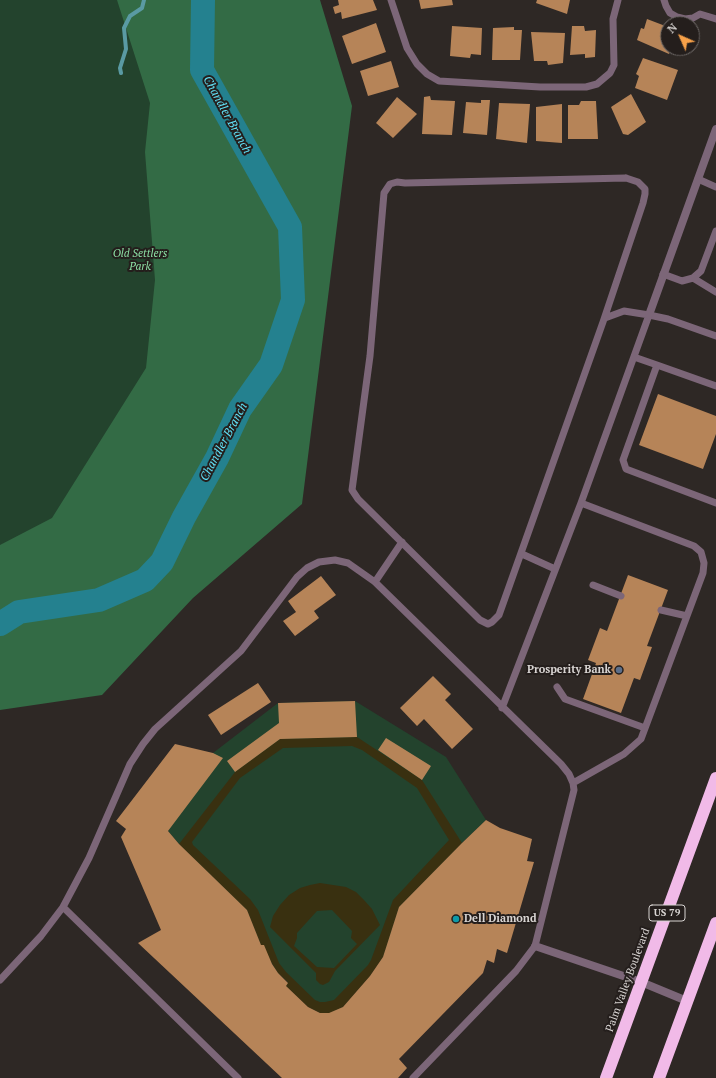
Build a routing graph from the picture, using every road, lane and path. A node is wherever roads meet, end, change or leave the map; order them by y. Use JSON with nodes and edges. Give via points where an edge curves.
{"nodes":[{"id":1,"x":391,"y":0,"type":"edge"},
{"id":2,"x":618,"y":0,"type":"edge"},
{"id":3,"x":664,"y":0,"type":"edge"},
{"id":4,"x":716,"y":19,"type":"edge"},
{"id":5,"x":716,"y":129,"type":"edge"},
{"id":6,"x":698,"y":179,"type":"junction"},
{"id":7,"x":716,"y":187,"type":"edge"},
{"id":8,"x":716,"y":231,"type":"edge"},
{"id":9,"x":664,"y":274,"type":"junction"},
{"id":10,"x":693,"y":278,"type":"junction"},
{"id":11,"x":715,"y":292,"type":"edge"},
{"id":12,"x":649,"y":315,"type":"junction"},
{"id":13,"x":605,"y":318,"type":"junction"},
{"id":14,"x":716,"y":336,"type":"edge"},
{"id":15,"x":634,"y":357,"type":"junction"},
{"id":16,"x":657,"y":365,"type":"junction"},
{"id":17,"x":716,"y":386,"type":"edge"},
{"id":18,"x":581,"y":503,"type":"junction"},
{"id":19,"x":716,"y":503,"type":"edge"},
{"id":20,"x":402,"y":542,"type":"junction"},
{"id":21,"x":522,"y":554,"type":"junction"},
{"id":22,"x":556,"y":569,"type":"junction"},
{"id":23,"x":376,"y":582,"type":"junction"},
{"id":24,"x":593,"y":585,"type":"dead end"},
{"id":25,"x":621,"y":596,"type":"dead end"},
{"id":26,"x":661,"y":610,"type":"dead end"},
{"id":27,"x":687,"y":616,"type":"junction"},
{"id":28,"x":557,"y":687,"type":"dead end"},
{"id":29,"x":502,"y":708,"type":"junction"},
{"id":30,"x":645,"y":728,"type":"junction"},
{"id":31,"x":716,"y":778,"type":"edge"},
{"id":32,"x":573,"y":783,"type":"junction"},
{"id":33,"x":62,"y":906,"type":"junction"},
{"id":34,"x":716,"y":923,"type":"edge"},
{"id":35,"x":535,"y":946,"type":"junction"},
{"id":36,"x":0,"y":980,"type":"edge"},
{"id":37,"x":641,"y":982,"type":"junction"},
{"id":38,"x":687,"y":1001,"type":"junction"},
{"id":39,"x":238,"y":1078,"type":"edge"},
{"id":40,"x":414,"y":1078,"type":"edge"},
{"id":41,"x":606,"y":1078,"type":"edge"},
{"id":42,"x":659,"y":1078,"type":"edge"}],
"edges":[{"from":1,"to":2,"type":"lane","via":[[406,48],[427,74],[439,81],[540,87],[586,87],[597,84],[610,73],[614,65],[613,19]]},
{"from":3,"to":4,"type":"lane","via":[[670,13],[677,17],[693,18],[700,14]]},
{"from":5,"to":6,"type":"street"},
{"from":6,"to":7,"type":"lane"},
{"from":6,"to":9,"type":"street"},
{"from":8,"to":10,"type":"lane","via":[[701,271]]},
{"from":9,"to":10,"type":"lane","via":[[682,281]]},
{"from":9,"to":12,"type":"street"},
{"from":10,"to":11,"type":"lane"},
{"from":12,"to":13,"type":"lane","via":[[624,311]]},
{"from":12,"to":14,"type":"lane"},
{"from":12,"to":15,"type":"lane"},
{"from":13,"to":20,"type":"lane","via":[[643,204],[645,189],[638,182],[626,178],[390,184],[384,193],[370,356],[352,490]]},
{"from":13,"to":21,"type":"lane"},
{"from":15,"to":16,"type":"lane"},
{"from":15,"to":18,"type":"lane"},
{"from":16,"to":17,"type":"lane"},
{"from":16,"to":19,"type":"lane","via":[[623,460],[624,465],[626,469]]},
{"from":18,"to":22,"type":"lane"},
{"from":18,"to":27,"type":"lane","via":[[694,546],[701,552],[703,573]]},
{"from":20,"to":21,"type":"lane","via":[[480,620],[488,624],[499,615]]},
{"from":20,"to":23,"type":"lane"},
{"from":21,"to":22,"type":"lane"},
{"from":22,"to":29,"type":"lane"},
{"from":23,"to":29,"type":"lane"},
{"from":23,"to":33,"type":"lane","via":[[348,563],[335,560],[319,562],[307,568],[297,578],[241,650],[170,714],[143,744],[130,764],[89,858]]},
{"from":24,"to":25,"type":"lane"},
{"from":26,"to":27,"type":"lane"},
{"from":27,"to":30,"type":"lane"},
{"from":28,"to":30,"type":"lane","via":[[566,699]]},
{"from":29,"to":32,"type":"lane","via":[[561,764]]},
{"from":30,"to":32,"type":"lane","via":[[641,739],[624,754]]},
{"from":31,"to":37,"type":"highway","name":"Palm Valley Boulevard","number":"US 79"},
{"from":32,"to":35,"type":"lane","via":[[574,790]]},
{"from":33,"to":36,"type":"lane","via":[[41,936]]},
{"from":33,"to":39,"type":"lane"},
{"from":34,"to":38,"type":"highway"},
{"from":35,"to":37,"type":"street"},
{"from":35,"to":40,"type":"lane","via":[[516,971]]},
{"from":37,"to":38,"type":"street"},
{"from":37,"to":41,"type":"highway","name":"Palm Valley Boulevard","number":"US 79"},
{"from":38,"to":42,"type":"highway"}]}
